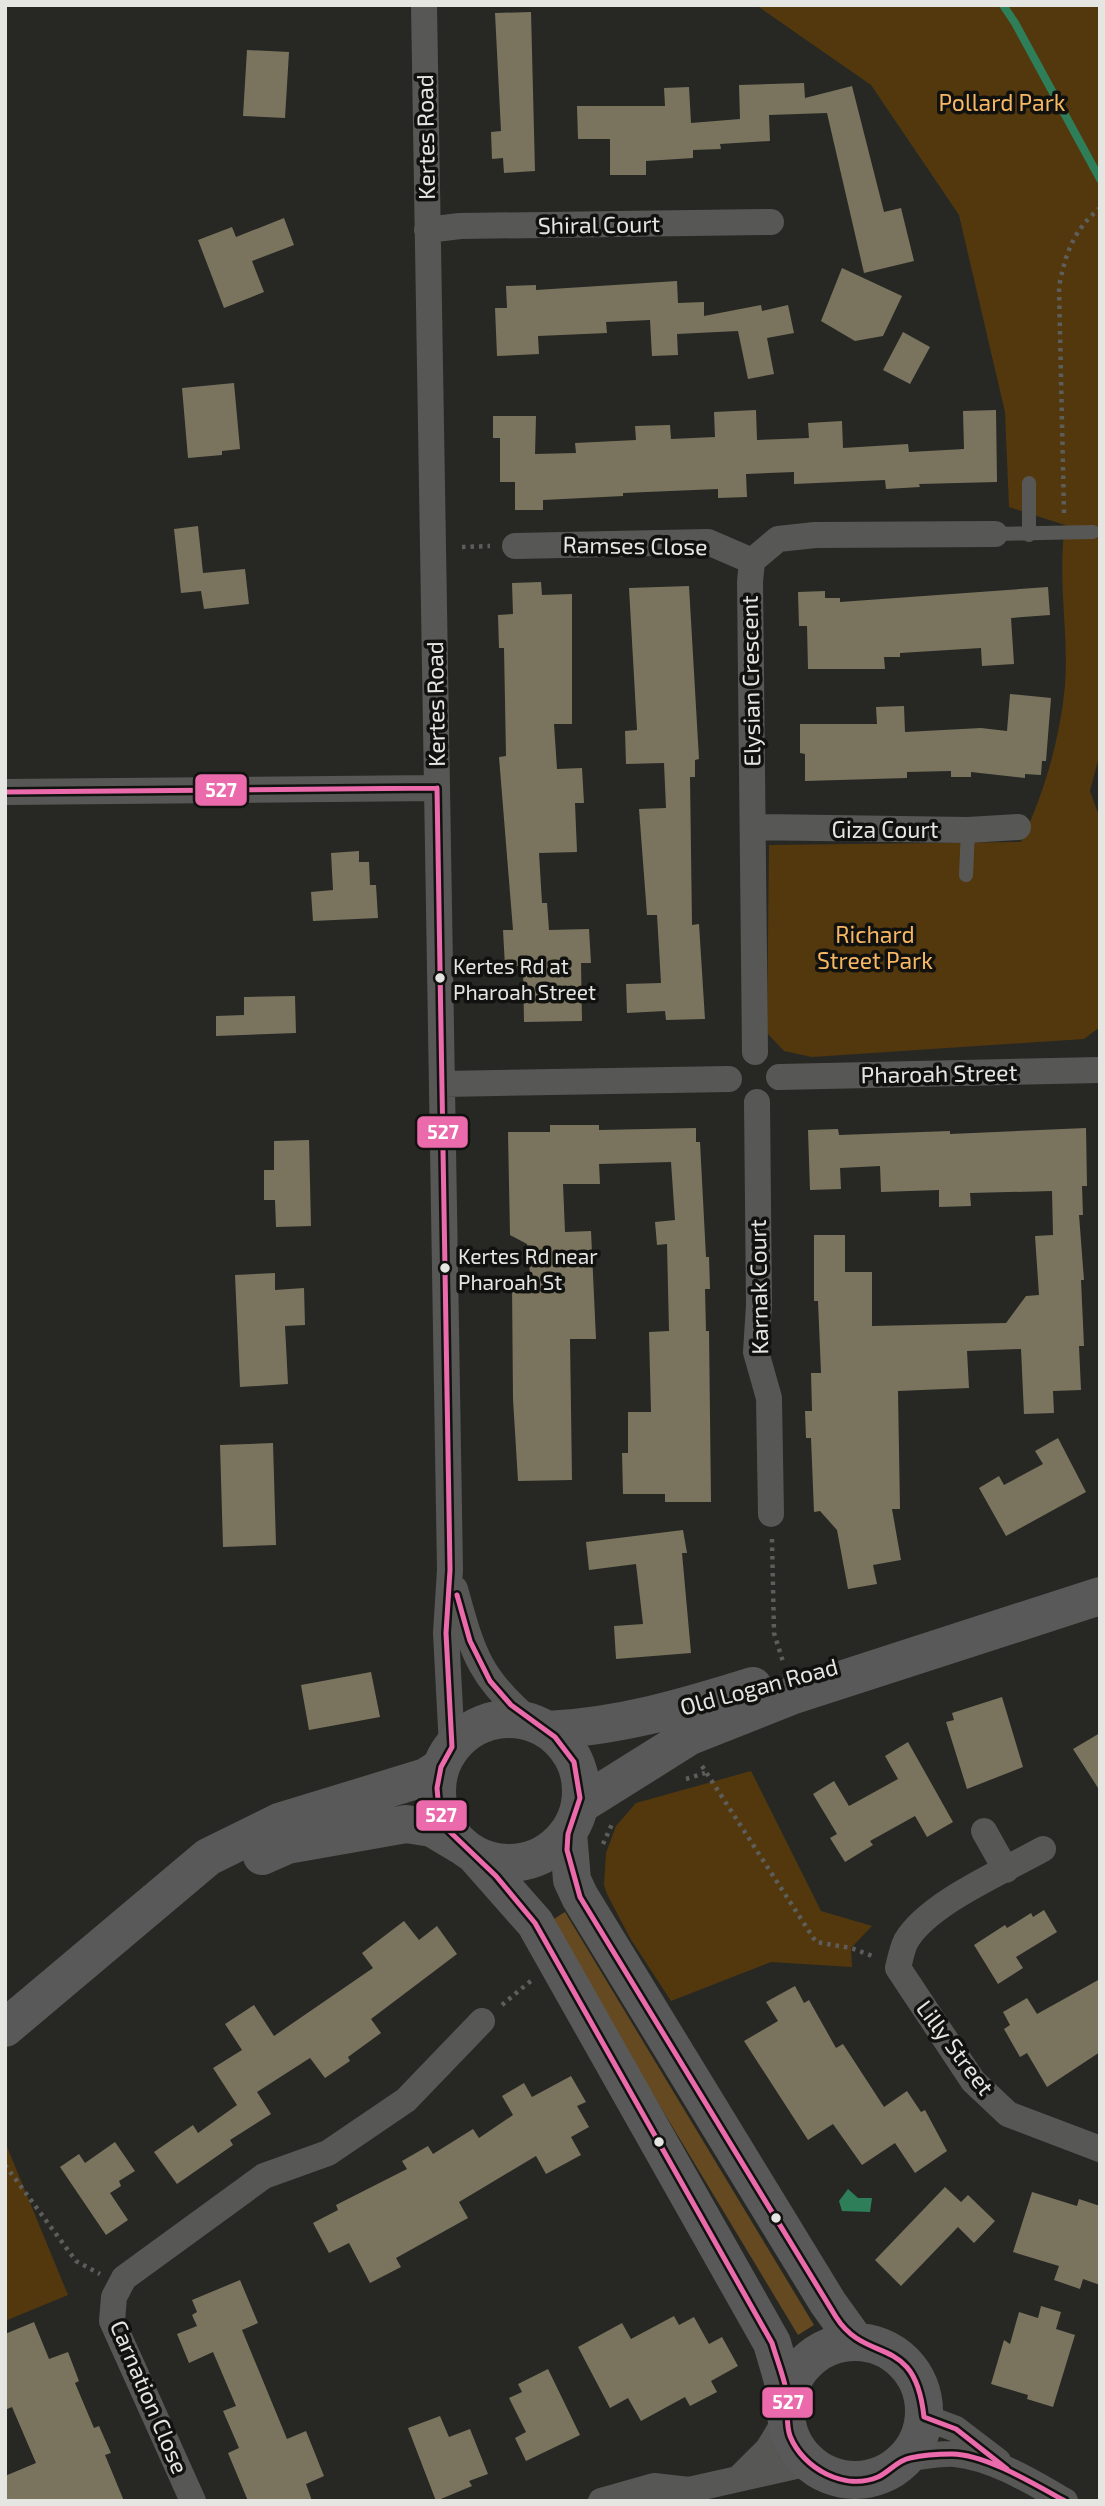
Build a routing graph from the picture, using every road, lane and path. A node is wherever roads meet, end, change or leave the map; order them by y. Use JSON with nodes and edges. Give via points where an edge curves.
{"nodes":[{"id":1,"x":424,"y":5,"type":"edge"},
{"id":2,"x":1098,"y":210,"type":"edge"},
{"id":3,"x":771,"y":222,"type":"dead end"},
{"id":4,"x":427,"y":230,"type":"junction"},
{"id":5,"x":1029,"y":483,"type":"dead end"},
{"id":6,"x":1093,"y":532,"type":"dead end"},
{"id":7,"x":1063,"y":533,"type":"junction"},
{"id":8,"x":995,"y":534,"type":"joint"},
{"id":9,"x":1029,"y":534,"type":"junction"},
{"id":10,"x":515,"y":546,"type":"dead end"},
{"id":11,"x":752,"y":561,"type":"junction"},
{"id":12,"x":437,"y":788,"type":"junction"},
{"id":13,"x":5,"y":792,"type":"edge"},
{"id":14,"x":753,"y":827,"type":"junction"},
{"id":15,"x":1018,"y":827,"type":"dead end"},
{"id":16,"x":968,"y":830,"type":"junction"},
{"id":17,"x":966,"y":875,"type":"dead end"},
{"id":18,"x":755,"y":1052,"type":"junction"},
{"id":19,"x":1100,"y":1070,"type":"edge"},
{"id":20,"x":779,"y":1077,"type":"junction"},
{"id":21,"x":729,"y":1079,"type":"junction"},
{"id":22,"x":443,"y":1084,"type":"junction"},
{"id":23,"x":757,"y":1102,"type":"junction"},
{"id":24,"x":771,"y":1514,"type":"joint"},
{"id":25,"x":450,"y":1570,"type":"junction"},
{"id":26,"x":1100,"y":1596,"type":"edge"},
{"id":27,"x":970,"y":1637,"type":"junction"},
{"id":28,"x":787,"y":1676,"type":"junction"},
{"id":29,"x":540,"y":1727,"type":"junction"},
{"id":30,"x":690,"y":1735,"type":"junction"},
{"id":31,"x":446,"y":1757,"type":"junction"},
{"id":32,"x":705,"y":1773,"type":"junction"},
{"id":33,"x":683,"y":1780,"type":"dead end"},
{"id":34,"x":616,"y":1818,"type":"dead end"},
{"id":35,"x":574,"y":1819,"type":"junction"},
{"id":36,"x":984,"y":1831,"type":"dead end"},
{"id":37,"x":1043,"y":1849,"type":"dead end"},
{"id":38,"x":468,"y":1850,"type":"junction"},
{"id":39,"x":601,"y":1851,"type":"dead end"},
{"id":40,"x":1006,"y":1870,"type":"junction"},
{"id":41,"x":138,"y":1918,"type":"junction"},
{"id":42,"x":898,"y":1968,"type":"junction"},
{"id":43,"x":535,"y":1977,"type":"dead end"},
{"id":44,"x":482,"y":2021,"type":"joint"},
{"id":45,"x":5,"y":2028,"type":"edge"},
{"id":46,"x":1100,"y":2148,"type":"edge"},
{"id":47,"x":5,"y":2165,"type":"edge"},
{"id":48,"x":120,"y":2287,"type":"junction"},
{"id":49,"x":856,"y":2342,"type":"junction"},
{"id":50,"x":787,"y":2407,"type":"junction"},
{"id":51,"x":924,"y":2417,"type":"junction"},
{"id":52,"x":815,"y":2468,"type":"junction"},
{"id":53,"x":1010,"y":2471,"type":"junction"},
{"id":54,"x":896,"y":2475,"type":"edge"},
{"id":55,"x":738,"y":2478,"type":"junction"},
{"id":56,"x":604,"y":2500,"type":"edge"},
{"id":57,"x":193,"y":2501,"type":"edge"},
{"id":58,"x":848,"y":2501,"type":"edge"},
{"id":59,"x":1065,"y":2501,"type":"edge"}],
"edges":[{"from":1,"to":4,"type":"street","name":"Kertes Road"},
{"from":2,"to":7,"type":"path","via":[[1077,232],[1065,254],[1059,288]]},
{"from":3,"to":4,"type":"street","name":"Shiral Court"},
{"from":4,"to":12,"type":"street","name":"Kertes Road"},
{"from":5,"to":9,"type":"lane"},
{"from":6,"to":7,"type":"lane"},
{"from":7,"to":9,"type":"lane"},
{"from":8,"to":9,"type":"lane"},
{"from":8,"to":11,"type":"street","via":[[778,539]]},
{"from":10,"to":11,"type":"street","name":"Ramses Close","via":[[708,542]]},
{"from":11,"to":14,"type":"street","name":"Elysian Crescent"},
{"from":12,"to":13,"type":"street"},
{"from":12,"to":22,"type":"street","name":"Kertes Road"},
{"from":14,"to":16,"type":"street","name":"Giza Court"},
{"from":14,"to":18,"type":"street","name":"Elysian Crescent"},
{"from":15,"to":16,"type":"street","name":"Giza Court"},
{"from":16,"to":17,"type":"lane"},
{"from":18,"to":20,"type":"street","via":[[775,1063]]},
{"from":18,"to":21,"type":"street","via":[[736,1060]]},
{"from":19,"to":20,"type":"street","name":"Pharoah Street"},
{"from":20,"to":23,"type":"street","via":[[773,1094]]},
{"from":21,"to":22,"type":"street"},
{"from":21,"to":23,"type":"street","via":[[738,1096]]},
{"from":22,"to":25,"type":"street","name":"Kertes Road"},
{"from":23,"to":24,"type":"street","name":"Karnak Court","via":[[756,1352],[769,1398]]},
{"from":24,"to":28,"type":"path","via":[[774,1633]]},
{"from":25,"to":29,"type":"street","name":"Kertes Road","via":[[475,1657],[495,1689]]},
{"from":25,"to":31,"type":"street","name":"Kertes Road"},
{"from":26,"to":27,"type":"main road","name":"Old Logan Road"},
{"from":27,"to":28,"type":"main road","name":"Old Logan Road"},
{"from":27,"to":30,"type":"main road","name":"Old Logan Road"},
{"from":28,"to":29,"type":"main road","name":"Old Logan Road","via":[[684,1707],[587,1728]]},
{"from":29,"to":31,"type":"main road","via":[[512,1719],[490,1721],[469,1731]]},
{"from":29,"to":35,"type":"main road","via":[[563,1744],[574,1762],[580,1783]]},
{"from":30,"to":32,"type":"path"},
{"from":30,"to":35,"type":"main road","name":"Old Logan Road"},
{"from":31,"to":38,"type":"main road","via":[[437,1788],[439,1810],[448,1829]]},
{"from":31,"to":41,"type":"main road","via":[[426,1777],[279,1822],[208,1857]]},
{"from":32,"to":33,"type":"path"},
{"from":32,"to":42,"type":"path","via":[[816,1942],[851,1948]]},
{"from":34,"to":39,"type":"path"},
{"from":35,"to":38,"type":"main road","via":[[552,1849],[532,1860],[509,1863]]},
{"from":35,"to":49,"type":"main road","via":[[572,1880],[580,1897],[820,2292]]},
{"from":36,"to":40,"type":"street"},
{"from":37,"to":40,"type":"street"},
{"from":38,"to":41,"type":"main road","via":[[432,1828],[415,1824],[287,1845]]},
{"from":38,"to":50,"type":"main road","via":[[536,1923],[772,2343]]},
{"from":40,"to":42,"type":"street","via":[[923,1922],[906,1941]]},
{"from":41,"to":45,"type":"main road"},
{"from":42,"to":46,"type":"street","name":"Lilly Street","via":[[974,2081],[1008,2114]]},
{"from":43,"to":44,"type":"path"},
{"from":44,"to":48,"type":"street","name":"Carnation Close","via":[[406,2100],[328,2153],[264,2176],[124,2278]]},
{"from":47,"to":48,"type":"path","via":[[76,2261]]},
{"from":48,"to":57,"type":"street","name":"Carnation Close","via":[[114,2297],[112,2321]]},
{"from":49,"to":50,"type":"main road","via":[[829,2346],[810,2358],[796,2374]]},
{"from":49,"to":51,"type":"main road","via":[[889,2350],[904,2362],[923,2397]]},
{"from":50,"to":52,"type":"main road","via":[[798,2451]]},
{"from":50,"to":55,"type":"street","via":[[768,2449]]},
{"from":51,"to":53,"type":"street","via":[[956,2429]]},
{"from":51,"to":54,"type":"main road","via":[[919,2439]]},
{"from":52,"to":54,"type":"main road","via":[[839,2479],[859,2481]]},
{"from":52,"to":55,"type":"street"},
{"from":52,"to":58,"type":"main road"},
{"from":53,"to":54,"type":"street","via":[[955,2454]]},
{"from":53,"to":59,"type":"street"},
{"from":55,"to":56,"type":"street","via":[[689,2490],[654,2486]]}]}
